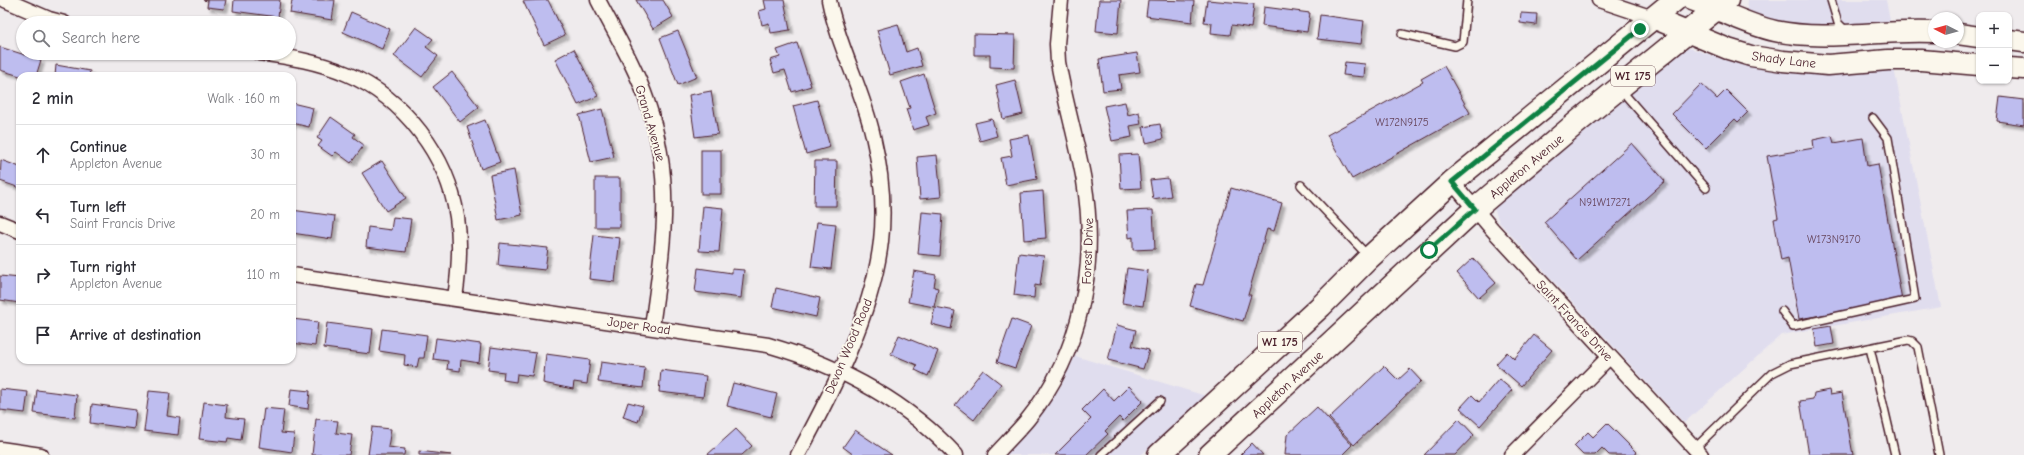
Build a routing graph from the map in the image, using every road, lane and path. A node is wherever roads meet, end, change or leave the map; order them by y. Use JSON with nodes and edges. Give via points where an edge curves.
{"nodes":[{"id":1,"x":5,"y":0,"type":"edge"},
{"id":2,"x":598,"y":0,"type":"edge"},
{"id":3,"x":829,"y":0,"type":"edge"},
{"id":4,"x":1061,"y":0,"type":"edge"},
{"id":5,"x":1467,"y":0,"type":"edge"},
{"id":6,"x":1599,"y":0,"type":"edge"},
{"id":7,"x":1675,"y":0,"type":"edge"},
{"id":8,"x":1692,"y":0,"type":"edge"},
{"id":9,"x":1831,"y":0,"type":"edge"},
{"id":10,"x":1722,"y":5,"type":"edge"},
{"id":11,"x":41,"y":16,"type":"edge"},
{"id":12,"x":1653,"y":18,"type":"junction"},
{"id":13,"x":1687,"y":32,"type":"junction"},
{"id":14,"x":1928,"y":32,"type":"edge"},
{"id":15,"x":1402,"y":34,"type":"dead end"},
{"id":16,"x":1851,"y":35,"type":"junction"},
{"id":17,"x":1964,"y":35,"type":"edge"},
{"id":18,"x":1976,"y":37,"type":"edge"},
{"id":19,"x":2012,"y":40,"type":"edge"},
{"id":20,"x":2024,"y":42,"type":"edge"},
{"id":21,"x":296,"y":59,"type":"edge"},
{"id":22,"x":1859,"y":62,"type":"junction"},
{"id":23,"x":1976,"y":65,"type":"edge"},
{"id":24,"x":2012,"y":68,"type":"edge"},
{"id":25,"x":2024,"y":69,"type":"edge"},
{"id":26,"x":1619,"y":88,"type":"junction"},
{"id":27,"x":1873,"y":118,"type":"dead end"},
{"id":28,"x":1452,"y":182,"type":"junction"},
{"id":29,"x":1301,"y":185,"type":"dead end"},
{"id":30,"x":1706,"y":188,"type":"dead end"},
{"id":31,"x":1475,"y":209,"type":"junction"},
{"id":32,"x":0,"y":223,"type":"edge"},
{"id":33,"x":16,"y":229,"type":"edge"},
{"id":34,"x":1369,"y":258,"type":"junction"},
{"id":35,"x":296,"y":276,"type":"edge"},
{"id":36,"x":455,"y":298,"type":"junction"},
{"id":37,"x":1782,"y":311,"type":"dead end"},
{"id":38,"x":652,"y":327,"type":"junction"},
{"id":39,"x":1870,"y":348,"type":"junction"},
{"id":40,"x":1609,"y":357,"type":"junction"},
{"id":41,"x":839,"y":371,"type":"junction"},
{"id":42,"x":1235,"y":384,"type":"junction"},
{"id":43,"x":1160,"y":401,"type":"dead end"},
{"id":44,"x":1259,"y":410,"type":"junction"},
{"id":45,"x":0,"y":449,"type":"edge"},
{"id":46,"x":1698,"y":452,"type":"edge"},
{"id":47,"x":41,"y":455,"type":"edge"},
{"id":48,"x":798,"y":455,"type":"edge"},
{"id":49,"x":956,"y":455,"type":"edge"},
{"id":50,"x":995,"y":455,"type":"edge"},
{"id":51,"x":1101,"y":455,"type":"edge"},
{"id":52,"x":1158,"y":455,"type":"edge"},
{"id":53,"x":1210,"y":455,"type":"edge"},
{"id":54,"x":1512,"y":455,"type":"edge"},
{"id":55,"x":1895,"y":455,"type":"edge"},
{"id":56,"x":1939,"y":455,"type":"edge"}],
"edges":[{"from":1,"to":11,"type":"street"},
{"from":2,"to":38,"type":"street","name":"Grand Avenue","via":[[647,101],[658,137],[664,174],[664,236]]},
{"from":3,"to":41,"type":"street","name":"Devon Wood Road","via":[[873,135],[880,173],[882,217],[881,242],[872,289],[859,327]]},
{"from":4,"to":50,"type":"street","name":"Forest Drive","via":[[1058,62],[1088,204],[1090,238],[1087,286],[1070,344],[1045,395]]},
{"from":5,"to":15,"type":"lane","via":[[1463,42],[1455,46]]},
{"from":6,"to":12,"type":"street","name":"Shady Lane"},
{"from":7,"to":12,"type":"main road","number":"WI 175"},
{"from":8,"to":10,"type":"street","name":"Shady Lane"},
{"from":9,"to":16,"type":"lane","via":[[1838,23]]},
{"from":10,"to":13,"type":"main road","name":"Appleton Avenue","number":"WI 175"},
{"from":10,"to":16,"type":"street","name":"Shady Lane","via":[[1756,25],[1775,31],[1812,35]]},
{"from":12,"to":13,"type":"street","name":"Shady Lane"},
{"from":12,"to":28,"type":"main road","number":"WI 175"},
{"from":13,"to":22,"type":"street","name":"Shady Lane","via":[[1751,56],[1828,65]]},
{"from":13,"to":26,"type":"main road","name":"Appleton Avenue","number":"WI 175"},
{"from":14,"to":16,"type":"street","name":"Shady Lane","via":[[1910,30]]},
{"from":16,"to":22,"type":"street"},
{"from":17,"to":18,"type":"street"},
{"from":19,"to":20,"type":"street"},
{"from":21,"to":36,"type":"street","via":[[348,74],[388,99],[420,131],[445,176],[455,205],[460,244]]},
{"from":22,"to":23,"type":"street","name":"Shady Lane","via":[[1921,60]]},
{"from":24,"to":25,"type":"street"},
{"from":26,"to":30,"type":"lane"},
{"from":26,"to":31,"type":"main road","name":"Appleton Avenue","number":"WI 175"},
{"from":27,"to":37,"type":"lane","via":[[1888,138],[1915,300],[1793,326]]},
{"from":28,"to":31,"type":"street","name":"Saint Francis Drive"},
{"from":28,"to":34,"type":"main road","number":"WI 175"},
{"from":29,"to":34,"type":"lane"},
{"from":31,"to":40,"type":"street","name":"Saint Francis Drive"},
{"from":31,"to":44,"type":"main road","name":"Appleton Avenue","number":"WI 175"},
{"from":32,"to":33,"type":"street"},
{"from":34,"to":42,"type":"main road","number":"WI 175","via":[[1321,306]]},
{"from":35,"to":36,"type":"street","name":"Joper Road"},
{"from":36,"to":38,"type":"street","name":"Joper Road"},
{"from":38,"to":41,"type":"street","name":"Joper Road","via":[[768,345]]},
{"from":39,"to":46,"type":"lane","via":[[1790,364],[1772,373]]},
{"from":39,"to":55,"type":"lane"},
{"from":39,"to":56,"type":"lane","via":[[1908,340],[1912,340],[1918,347]]},
{"from":40,"to":46,"type":"street","name":"Saint Francis Drive"},
{"from":40,"to":54,"type":"street"},
{"from":41,"to":48,"type":"street","name":"Devon Wood Road"},
{"from":41,"to":49,"type":"street","name":"Joper Road","via":[[860,380],[894,401]]},
{"from":42,"to":44,"type":"main road"},
{"from":42,"to":52,"type":"main road","number":"WI 175"},
{"from":43,"to":51,"type":"lane"},
{"from":44,"to":53,"type":"main road","name":"Appleton Avenue","number":"WI 175"},
{"from":45,"to":47,"type":"street"}]}
